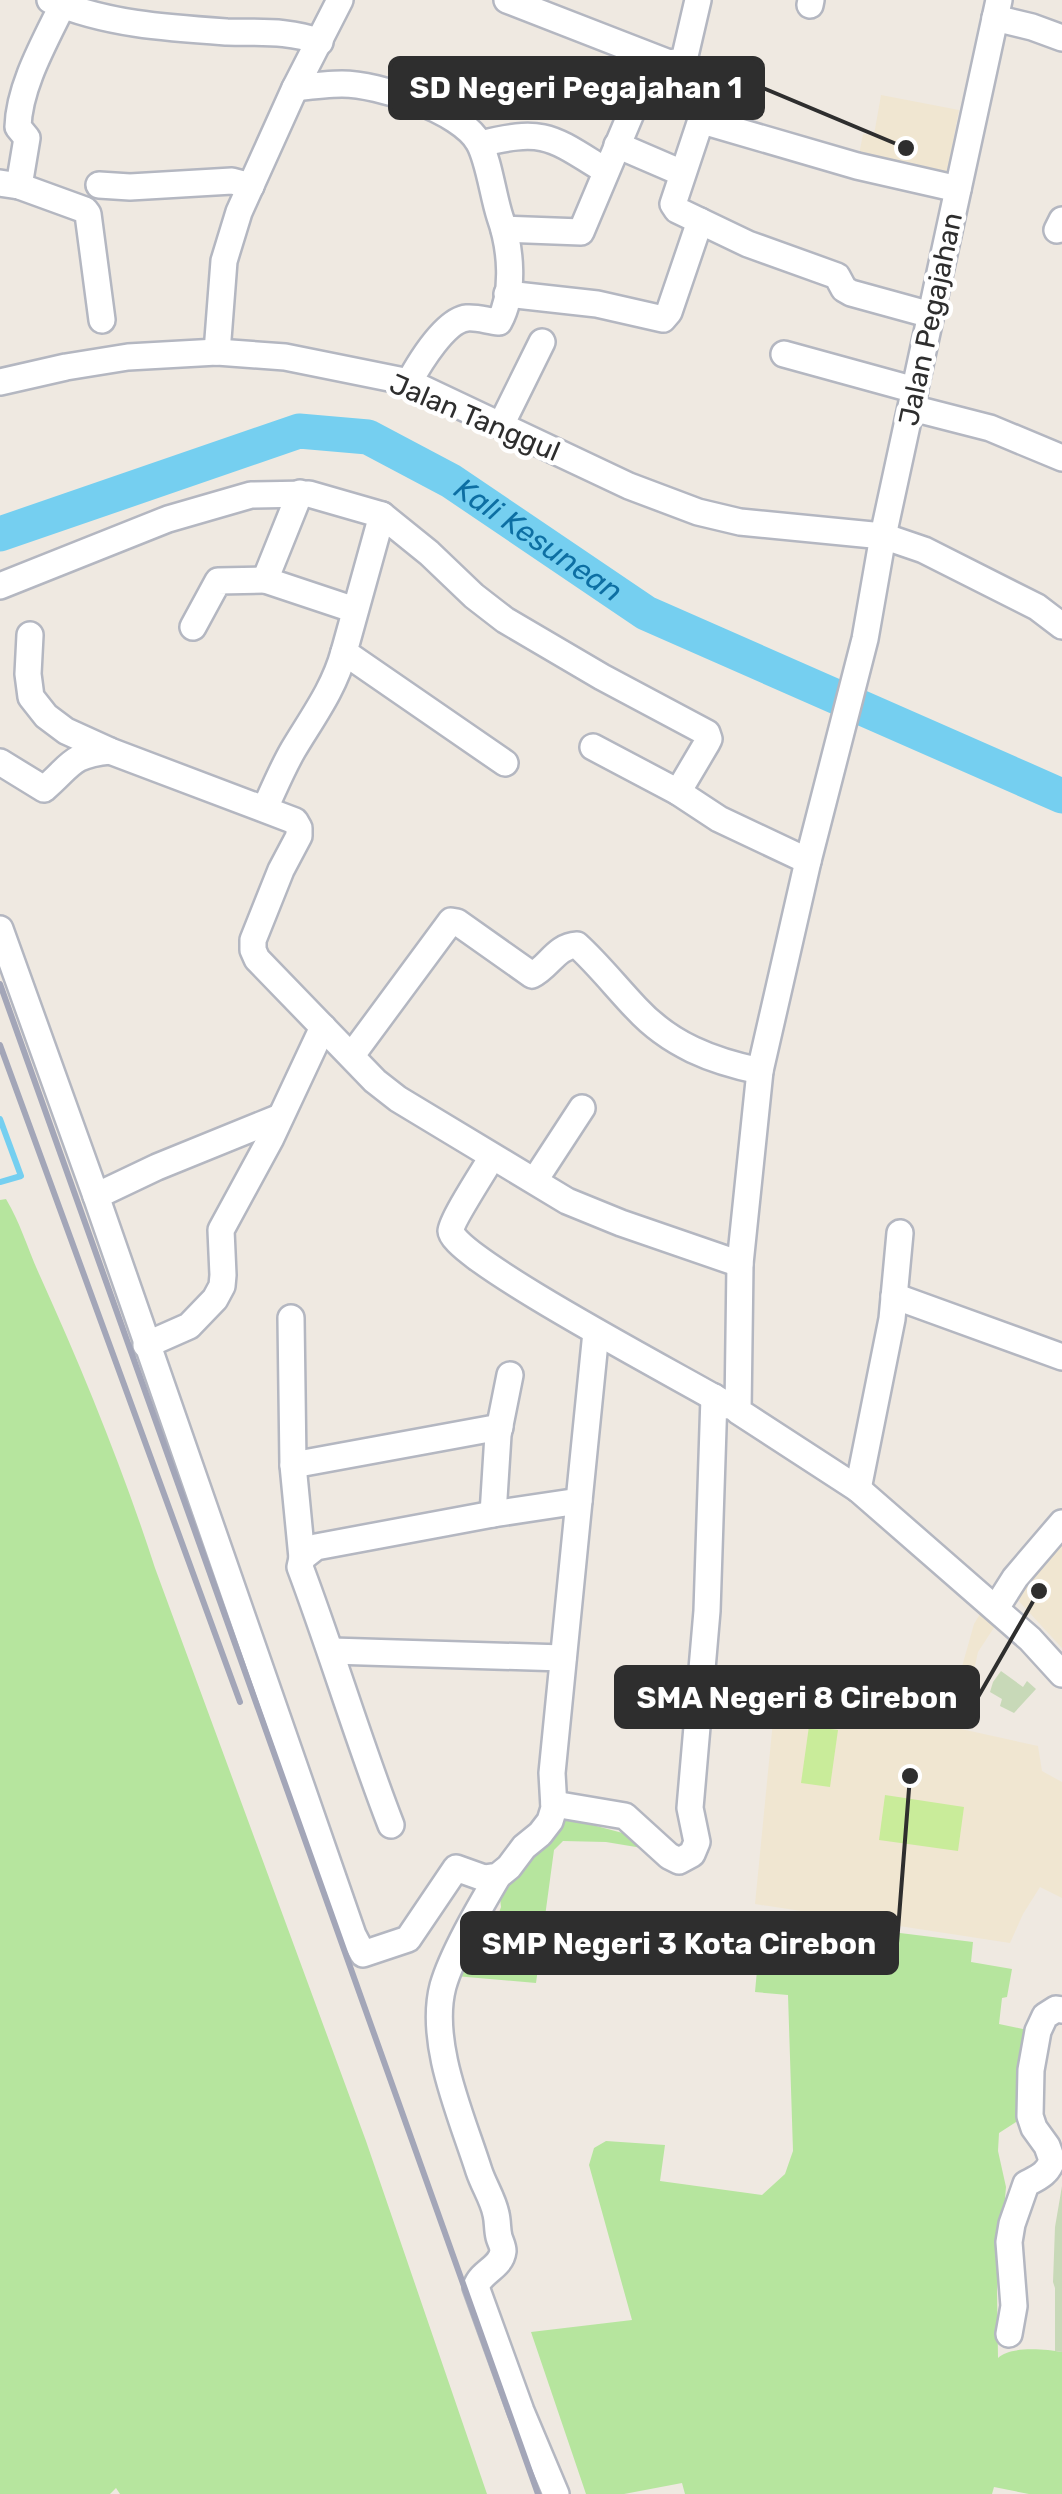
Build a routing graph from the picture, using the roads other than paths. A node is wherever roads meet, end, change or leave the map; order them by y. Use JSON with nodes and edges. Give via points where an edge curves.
{"nodes":[{"id":1,"x":340,"y":0,"type":"edge"},
{"id":2,"x":507,"y":0,"type":"edge"},
{"id":3,"x":698,"y":0,"type":"edge"},
{"id":4,"x":59,"y":2,"type":"edge"},
{"id":5,"x":997,"y":9,"type":"edge"},
{"id":6,"x":1062,"y":38,"type":"edge"},
{"id":7,"x":320,"y":42,"type":"junction"},
{"id":8,"x":654,"y":59,"type":"junction"},
{"id":9,"x":296,"y":88,"type":"junction"},
{"id":10,"x":12,"y":93,"type":"edge"},
{"id":11,"x":480,"y":144,"type":"junction"},
{"id":12,"x":618,"y":145,"type":"junction"},
{"id":13,"x":606,"y":170,"type":"junction"},
{"id":14,"x":682,"y":172,"type":"junction"},
{"id":15,"x":10,"y":185,"type":"edge"},
{"id":16,"x":99,"y":185,"type":"dead end"},
{"id":17,"x":251,"y":186,"type":"junction"},
{"id":18,"x":958,"y":190,"type":"junction"},
{"id":19,"x":700,"y":221,"type":"junction"},
{"id":20,"x":504,"y":228,"type":"junction"},
{"id":21,"x":507,"y":294,"type":"junction"},
{"id":22,"x":931,"y":314,"type":"junction"},
{"id":23,"x":102,"y":320,"type":"dead end"},
{"id":24,"x":542,"y":342,"type":"dead end"},
{"id":25,"x":217,"y":352,"type":"junction"},
{"id":26,"x":784,"y":354,"type":"dead end"},
{"id":27,"x":0,"y":382,"type":"edge"},
{"id":28,"x":409,"y":382,"type":"junction"},
{"id":29,"x":914,"y":399,"type":"junction"},
{"id":30,"x":500,"y":425,"type":"junction"},
{"id":31,"x":1062,"y":458,"type":"edge"},
{"id":32,"x":300,"y":493,"type":"junction"},
{"id":33,"x":382,"y":515,"type":"junction"},
{"id":34,"x":883,"y":536,"type":"junction"},
{"id":35,"x":265,"y":580,"type":"junction"},
{"id":36,"x":0,"y":586,"type":"edge"},
{"id":37,"x":355,"y":610,"type":"junction"},
{"id":38,"x":1062,"y":626,"type":"edge"},
{"id":39,"x":193,"y":627,"type":"dead end"},
{"id":40,"x":30,"y":635,"type":"dead end"},
{"id":41,"x":344,"y":652,"type":"junction"},
{"id":42,"x":593,"y":747,"type":"dead end"},
{"id":43,"x":110,"y":752,"type":"junction"},
{"id":44,"x":0,"y":762,"type":"edge"},
{"id":45,"x":505,"y":763,"type":"dead end"},
{"id":46,"x":678,"y":792,"type":"junction"},
{"id":47,"x":265,"y":808,"type":"junction"},
{"id":48,"x":808,"y":861,"type":"junction"},
{"id":49,"x":0,"y":929,"type":"edge"},
{"id":50,"x":323,"y":1027,"type":"junction"},
{"id":51,"x":352,"y":1055,"type":"junction"},
{"id":52,"x":760,"y":1071,"type":"junction"},
{"id":53,"x":582,"y":1108,"type":"dead end"},
{"id":54,"x":280,"y":1117,"type":"junction"},
{"id":55,"x":492,"y":1157,"type":"junction"},
{"id":56,"x":535,"y":1180,"type":"junction"},
{"id":57,"x":96,"y":1196,"type":"junction"},
{"id":58,"x":900,"y":1233,"type":"dead end"},
{"id":59,"x":740,"y":1264,"type":"junction"},
{"id":60,"x":894,"y":1296,"type":"junction"},
{"id":61,"x":291,"y":1318,"type":"dead end"},
{"id":62,"x":596,"y":1332,"type":"junction"},
{"id":63,"x":146,"y":1345,"type":"junction"},
{"id":64,"x":1062,"y":1356,"type":"edge"},
{"id":65,"x":510,"y":1375,"type":"dead end"},
{"id":66,"x":714,"y":1397,"type":"junction"},
{"id":67,"x":738,"y":1412,"type":"junction"},
{"id":68,"x":500,"y":1426,"type":"junction"},
{"id":69,"x":293,"y":1465,"type":"junction"},
{"id":70,"x":858,"y":1488,"type":"junction"},
{"id":71,"x":579,"y":1501,"type":"junction"},
{"id":72,"x":493,"y":1514,"type":"junction"},
{"id":73,"x":1062,"y":1523,"type":"edge"},
{"id":74,"x":302,"y":1558,"type":"junction"},
{"id":75,"x":996,"y":1608,"type":"junction"},
{"id":76,"x":332,"y":1652,"type":"junction"},
{"id":77,"x":563,"y":1658,"type":"junction"},
{"id":78,"x":1062,"y":1674,"type":"edge"},
{"id":79,"x":554,"y":1804,"type":"junction"},
{"id":80,"x":391,"y":1824,"type":"dead end"},
{"id":81,"x":498,"y":1876,"type":"junction"},
{"id":82,"x":1062,"y":2010,"type":"edge"},
{"id":83,"x":1008,"y":2334,"type":"dead end"},
{"id":84,"x":556,"y":2494,"type":"edge"}],
"edges":[{"from":1,"to":7,"type":"street"},
{"from":2,"to":8,"type":"street"},
{"from":3,"to":8,"type":"street","via":[[684,56],[669,63]]},
{"from":4,"to":7,"type":"street","via":[[132,23],[262,31]]},
{"from":4,"to":10,"type":"street"},
{"from":5,"to":6,"type":"street"},
{"from":5,"to":18,"type":"street","name":"Jalan Pegajahan"},
{"from":7,"to":9,"type":"street"},
{"from":8,"to":12,"type":"street"},
{"from":9,"to":11,"type":"street","via":[[367,87],[434,107]]},
{"from":9,"to":17,"type":"street"},
{"from":10,"to":15,"type":"street","via":[[18,127],[27,138]]},
{"from":11,"to":13,"type":"street","via":[[544,136]]},
{"from":11,"to":20,"type":"street"},
{"from":12,"to":13,"type":"street"},
{"from":12,"to":14,"type":"street"},
{"from":13,"to":20,"type":"street","via":[[581,232]]},
{"from":14,"to":18,"type":"street","via":[[706,122]]},
{"from":14,"to":19,"type":"street","via":[[674,206]]},
{"from":15,"to":23,"type":"street","via":[[88,214]]},
{"from":16,"to":17,"type":"street"},
{"from":17,"to":25,"type":"street","via":[[224,261]]},
{"from":18,"to":22,"type":"street","name":"Jalan Pegajahan"},
{"from":19,"to":21,"type":"street","via":[[662,319]]},
{"from":19,"to":22,"type":"street","via":[[837,276],[851,293]]},
{"from":20,"to":21,"type":"street"},
{"from":21,"to":28,"type":"street","via":[[499,322],[457,320]]},
{"from":22,"to":29,"type":"street","name":"Jalan Pegajahan"},
{"from":24,"to":30,"type":"street"},
{"from":25,"to":27,"type":"street","name":"Jalan Tanggul","via":[[128,358]]},
{"from":25,"to":28,"type":"street","name":"Jalan Tanggul","via":[[285,357]]},
{"from":26,"to":29,"type":"street"},
{"from":28,"to":30,"type":"street","name":"Jalan Tanggul"},
{"from":29,"to":31,"type":"street"},
{"from":29,"to":34,"type":"street","name":"Jalan Pegajahan"},
{"from":30,"to":34,"type":"street","name":"Jalan Tanggul","via":[[698,512]]},
{"from":32,"to":33,"type":"street"},
{"from":32,"to":35,"type":"street"},
{"from":32,"to":36,"type":"street","via":[[250,494],[168,519]]},
{"from":33,"to":37,"type":"street"},
{"from":33,"to":46,"type":"street","via":[[506,620],[706,733],[709,739]]},
{"from":34,"to":38,"type":"street","name":"Jalan Tanggul","via":[[959,566]]},
{"from":34,"to":48,"type":"street","name":"Jalan Pegajahan","via":[[865,639]]},
{"from":35,"to":37,"type":"street"},
{"from":35,"to":39,"type":"street","via":[[218,581]]},
{"from":37,"to":41,"type":"street"},
{"from":40,"to":43,"type":"street","via":[[31,696],[66,731]]},
{"from":41,"to":45,"type":"street"},
{"from":41,"to":47,"type":"street"},
{"from":42,"to":46,"type":"street"},
{"from":43,"to":44,"type":"street","via":[[77,758],[44,789]]},
{"from":43,"to":47,"type":"street"},
{"from":46,"to":48,"type":"street"},
{"from":47,"to":50,"type":"street","via":[[300,828],[253,950]]},
{"from":48,"to":52,"type":"street","name":"Jalan Pegajahan"},
{"from":49,"to":57,"type":"street"},
{"from":50,"to":51,"type":"street"},
{"from":50,"to":54,"type":"street"},
{"from":51,"to":52,"type":"street","via":[[451,921],[532,975],[562,948],[577,944],[672,1038],[722,1063]]},
{"from":51,"to":55,"type":"street","via":[[386,1091]]},
{"from":52,"to":59,"type":"street","name":"Jalan Pegajahan"},
{"from":53,"to":56,"type":"street"},
{"from":54,"to":57,"type":"street"},
{"from":54,"to":63,"type":"street","via":[[221,1230],[223,1275],[215,1299],[189,1326]]},
{"from":55,"to":56,"type":"street"},
{"from":55,"to":62,"type":"street","via":[[452,1234],[484,1264]]},
{"from":56,"to":59,"type":"street","via":[[621,1223]]},
{"from":57,"to":63,"type":"street"},
{"from":58,"to":60,"type":"street"},
{"from":59,"to":67,"type":"street","name":"Jalan Pegajahan"},
{"from":60,"to":64,"type":"street"},
{"from":60,"to":70,"type":"street"},
{"from":61,"to":69,"type":"street"},
{"from":62,"to":66,"type":"street"},
{"from":62,"to":71,"type":"street"},
{"from":63,"to":81,"type":"street","via":[[359,1951],[408,1939],[456,1868]]},
{"from":65,"to":68,"type":"street"},
{"from":66,"to":67,"type":"street"},
{"from":66,"to":79,"type":"street","via":[[707,1612],[690,1808],[697,1842],[679,1861],[625,1816]]},
{"from":67,"to":70,"type":"street"},
{"from":68,"to":69,"type":"street"},
{"from":68,"to":72,"type":"street"},
{"from":69,"to":74,"type":"street"},
{"from":70,"to":75,"type":"street"},
{"from":71,"to":72,"type":"street"},
{"from":71,"to":77,"type":"street"},
{"from":72,"to":74,"type":"street","via":[[316,1547]]},
{"from":73,"to":75,"type":"street"},
{"from":74,"to":76,"type":"street"},
{"from":75,"to":78,"type":"street"},
{"from":76,"to":77,"type":"street"},
{"from":76,"to":80,"type":"street"},
{"from":77,"to":79,"type":"street"},
{"from":79,"to":81,"type":"street","via":[[545,1828]]},
{"from":81,"to":84,"type":"street","via":[[444,1982],[440,2020],[444,2058],[501,2242],[500,2259],[476,2287]]},
{"from":82,"to":83,"type":"street","via":[[1042,2021],[1032,2070],[1031,2120],[1052,2160],[1026,2184],[1012,2224]]}]}
